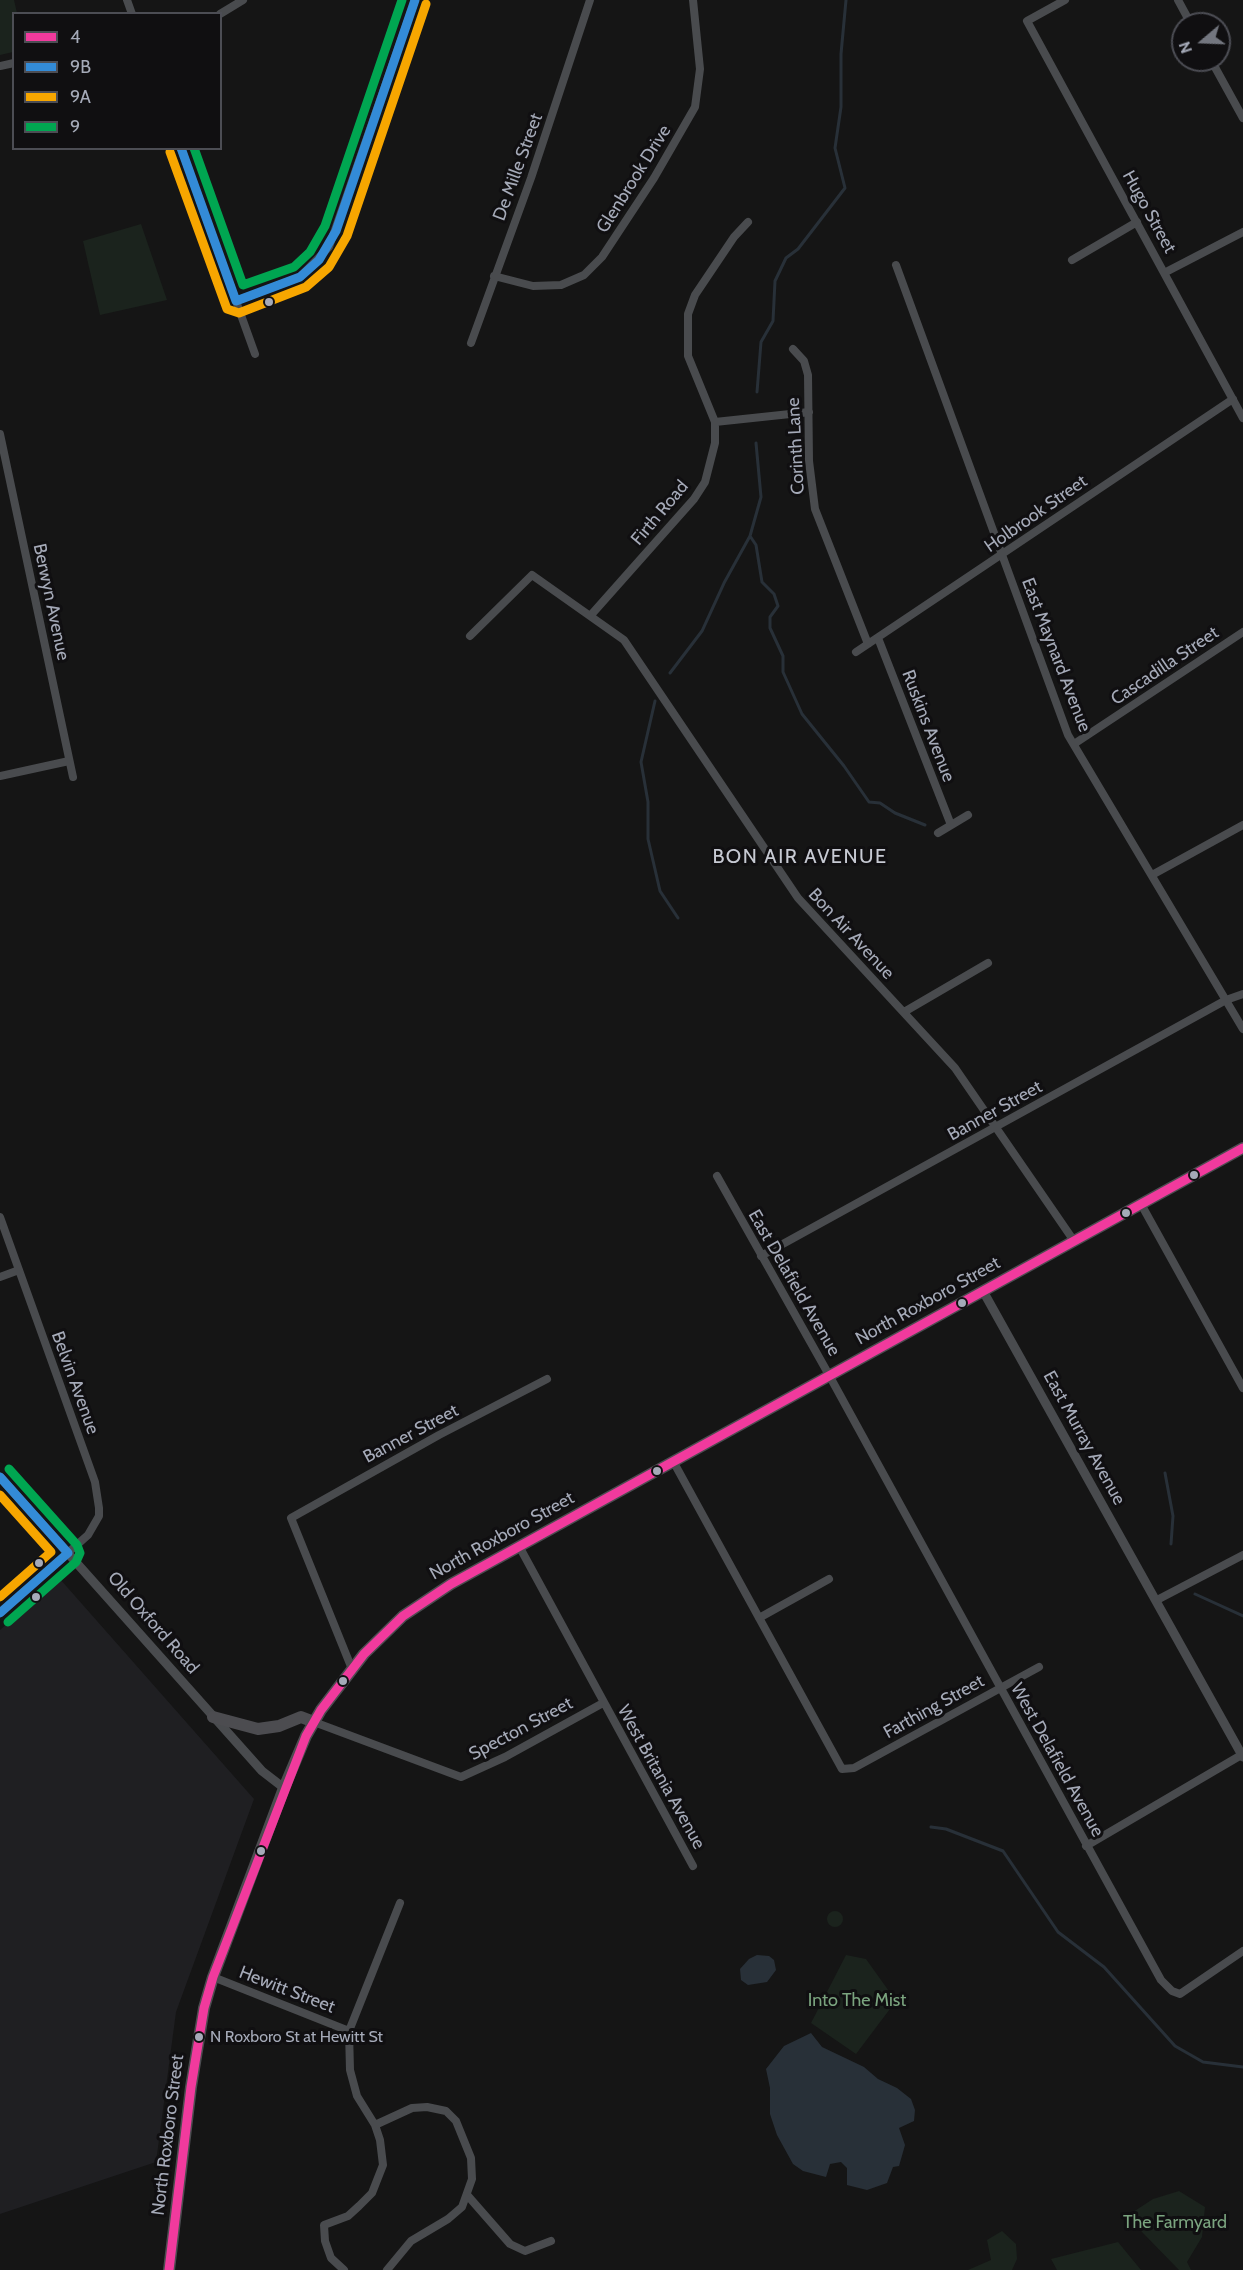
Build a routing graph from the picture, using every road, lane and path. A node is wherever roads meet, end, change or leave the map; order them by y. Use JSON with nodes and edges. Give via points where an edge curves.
{"nodes":[{"id":1,"x":243,"y":0,"type":"edge"},
{"id":2,"x":415,"y":0,"type":"edge"},
{"id":3,"x":590,"y":0,"type":"edge"},
{"id":4,"x":693,"y":0,"type":"edge"},
{"id":5,"x":1065,"y":0,"type":"edge"},
{"id":6,"x":222,"y":13,"type":"edge"},
{"id":7,"x":1218,"y":72,"type":"edge"},
{"id":8,"x":1243,"y":118,"type":"edge"},
{"id":9,"x":182,"y":150,"type":"edge"},
{"id":10,"x":748,"y":222,"type":"dead end"},
{"id":11,"x":1137,"y":222,"type":"junction"},
{"id":12,"x":1243,"y":231,"type":"edge"},
{"id":13,"x":1072,"y":260,"type":"dead end"},
{"id":14,"x":896,"y":265,"type":"dead end"},
{"id":15,"x":1164,"y":273,"type":"junction"},
{"id":16,"x":494,"y":276,"type":"junction"},
{"id":17,"x":236,"y":301,"type":"junction"},
{"id":18,"x":471,"y":343,"type":"dead end"},
{"id":19,"x":794,"y":349,"type":"dead end"},
{"id":20,"x":255,"y":354,"type":"dead end"},
{"id":21,"x":1233,"y":399,"type":"junction"},
{"id":22,"x":809,"y":412,"type":"junction"},
{"id":23,"x":1243,"y":418,"type":"edge"},
{"id":24,"x":715,"y":422,"type":"junction"},
{"id":25,"x":0,"y":434,"type":"edge"},
{"id":26,"x":1002,"y":557,"type":"junction"},
{"id":27,"x":591,"y":615,"type":"junction"},
{"id":28,"x":1243,"y":632,"type":"edge"},
{"id":29,"x":470,"y":636,"type":"dead end"},
{"id":30,"x":878,"y":638,"type":"junction"},
{"id":31,"x":868,"y":644,"type":"junction"},
{"id":32,"x":856,"y":652,"type":"dead end"},
{"id":33,"x":1074,"y":744,"type":"junction"},
{"id":34,"x":69,"y":761,"type":"junction"},
{"id":35,"x":0,"y":776,"type":"edge"},
{"id":36,"x":73,"y":777,"type":"dead end"},
{"id":37,"x":968,"y":815,"type":"dead end"},
{"id":38,"x":951,"y":825,"type":"junction"},
{"id":39,"x":1243,"y":825,"type":"edge"},
{"id":40,"x":938,"y":833,"type":"dead end"},
{"id":41,"x":1152,"y":875,"type":"junction"},
{"id":42,"x":988,"y":963,"type":"dead end"},
{"id":43,"x":1243,"y":994,"type":"edge"},
{"id":44,"x":1226,"y":1000,"type":"junction"},
{"id":45,"x":904,"y":1012,"type":"junction"},
{"id":46,"x":1243,"y":1029,"type":"edge"},
{"id":47,"x":996,"y":1128,"type":"junction"},
{"id":48,"x":1243,"y":1148,"type":"edge"},
{"id":49,"x":717,"y":1176,"type":"dead end"},
{"id":50,"x":1141,"y":1204,"type":"junction"},
{"id":51,"x":0,"y":1217,"type":"edge"},
{"id":52,"x":1074,"y":1241,"type":"junction"},
{"id":53,"x":761,"y":1256,"type":"junction"},
{"id":54,"x":19,"y":1270,"type":"junction"},
{"id":55,"x":0,"y":1277,"type":"edge"},
{"id":56,"x":983,"y":1291,"type":"junction"},
{"id":57,"x":829,"y":1375,"type":"junction"},
{"id":58,"x":547,"y":1379,"type":"dead end"},
{"id":59,"x":1243,"y":1388,"type":"edge"},
{"id":60,"x":673,"y":1461,"type":"junction"},
{"id":61,"x":0,"y":1477,"type":"edge"},
{"id":62,"x":915,"y":1532,"type":"joint"},
{"id":63,"x":519,"y":1546,"type":"junction"},
{"id":64,"x":68,"y":1552,"type":"junction"},
{"id":65,"x":1243,"y":1555,"type":"edge"},
{"id":66,"x":829,"y":1579,"type":"dead end"},
{"id":67,"x":1157,"y":1600,"type":"junction"},
{"id":68,"x":0,"y":1613,"type":"edge"},
{"id":69,"x":759,"y":1618,"type":"junction"},
{"id":70,"x":1039,"y":1667,"type":"dead end"},
{"id":71,"x":352,"y":1669,"type":"junction"},
{"id":72,"x":1000,"y":1688,"type":"junction"},
{"id":73,"x":603,"y":1703,"type":"junction"},
{"id":74,"x":213,"y":1717,"type":"junction"},
{"id":75,"x":314,"y":1722,"type":"junction"},
{"id":76,"x":1243,"y":1755,"type":"edge"},
{"id":77,"x":284,"y":1788,"type":"junction"},
{"id":78,"x":1086,"y":1846,"type":"junction"},
{"id":79,"x":693,"y":1866,"type":"dead end"},
{"id":80,"x":400,"y":1903,"type":"dead end"},
{"id":81,"x":1243,"y":1952,"type":"edge"},
{"id":82,"x":213,"y":1977,"type":"junction"},
{"id":83,"x":349,"y":2031,"type":"junction"},
{"id":84,"x":375,"y":2125,"type":"junction"},
{"id":85,"x":468,"y":2196,"type":"junction"},
{"id":86,"x":551,"y":2241,"type":"dead end"},
{"id":87,"x":169,"y":2270,"type":"edge"},
{"id":88,"x":344,"y":2270,"type":"edge"},
{"id":89,"x":387,"y":2270,"type":"edge"}],
"edges":[{"from":1,"to":6,"type":"street"},
{"from":2,"to":17,"type":"street","via":[[329,246],[300,277]]},
{"from":3,"to":16,"type":"street","name":"De Mille Street"},
{"from":4,"to":16,"type":"street","name":"Glenbrook Drive","via":[[700,69],[695,107],[602,257],[584,275],[561,285],[533,286]]},
{"from":5,"to":11,"type":"street","name":"Hugo Street","via":[[1027,21]]},
{"from":7,"to":8,"type":"street"},
{"from":9,"to":17,"type":"street"},
{"from":10,"to":24,"type":"street","name":"Firth Road","via":[[695,295],[688,314],[688,356]]},
{"from":11,"to":13,"type":"street"},
{"from":11,"to":15,"type":"street","name":"Hugo Street"},
{"from":12,"to":15,"type":"street"},
{"from":14,"to":26,"type":"street","name":"East Maynard Avenue"},
{"from":15,"to":21,"type":"street","name":"Hugo Street"},
{"from":16,"to":18,"type":"street","name":"De Mille Street"},
{"from":17,"to":20,"type":"street"},
{"from":19,"to":22,"type":"street","name":"Corinth Lane","via":[[806,367]]},
{"from":21,"to":23,"type":"street","name":"Hugo Street"},
{"from":21,"to":26,"type":"street","name":"Holbrook Street"},
{"from":22,"to":24,"type":"street"},
{"from":22,"to":31,"type":"street","name":"Corinth Lane","via":[[809,461],[815,509]]},
{"from":24,"to":27,"type":"street","name":"Firth Road","via":[[715,443],[705,482]]},
{"from":25,"to":34,"type":"street","name":"Berwyn Avenue"},
{"from":26,"to":30,"type":"street","name":"Holbrook Street"},
{"from":26,"to":33,"type":"street","name":"East Maynard Avenue"},
{"from":27,"to":29,"type":"street","name":"Bon Air Avenue","via":[[531,575]]},
{"from":27,"to":45,"type":"street","name":"Bon Air Avenue","via":[[633,650],[798,898]]},
{"from":28,"to":33,"type":"street","name":"Cascadilla Street"},
{"from":30,"to":31,"type":"street","name":"Holbrook Street"},
{"from":30,"to":38,"type":"street","name":"Ruskins Avenue"},
{"from":31,"to":32,"type":"street","name":"Holbrook Street"},
{"from":33,"to":41,"type":"street","name":"East Maynard Avenue"},
{"from":34,"to":35,"type":"street"},
{"from":34,"to":36,"type":"street","name":"Berwyn Avenue"},
{"from":37,"to":38,"type":"street"},
{"from":38,"to":40,"type":"street"},
{"from":39,"to":41,"type":"street"},
{"from":41,"to":44,"type":"street","name":"East Maynard Avenue"},
{"from":42,"to":45,"type":"street"},
{"from":43,"to":44,"type":"street","name":"Banner Street"},
{"from":44,"to":46,"type":"street","name":"East Maynard Avenue"},
{"from":44,"to":47,"type":"street","name":"Banner Street"},
{"from":45,"to":47,"type":"street","name":"Bon Air Avenue","via":[[956,1068]]},
{"from":47,"to":52,"type":"street","name":"Bon Air Avenue"},
{"from":47,"to":53,"type":"street","name":"Banner Street"},
{"from":48,"to":50,"type":"main road","name":"North Roxboro Street"},
{"from":49,"to":53,"type":"street","name":"East Delafield Avenue"},
{"from":50,"to":52,"type":"main road","name":"North Roxboro Street"},
{"from":50,"to":59,"type":"street"},
{"from":51,"to":54,"type":"street","name":"Belvin Avenue"},
{"from":52,"to":56,"type":"main road","name":"North Roxboro Street"},
{"from":53,"to":57,"type":"street","name":"East Delafield Avenue"},
{"from":54,"to":55,"type":"street"},
{"from":54,"to":64,"type":"street","name":"Belvin Avenue","via":[[99,1500],[95,1524]]},
{"from":56,"to":57,"type":"main road","name":"North Roxboro Street"},
{"from":56,"to":67,"type":"street","name":"East Murray Avenue"},
{"from":57,"to":60,"type":"main road","name":"North Roxboro Street"},
{"from":57,"to":62,"type":"street","name":"East Delafield Avenue"},
{"from":58,"to":71,"type":"street","name":"Banner Street","via":[[291,1518]]},
{"from":60,"to":63,"type":"main road","name":"North Roxboro Street"},
{"from":60,"to":69,"type":"street"},
{"from":61,"to":64,"type":"street","name":"Old Oxford Road"},
{"from":62,"to":72,"type":"street","name":"West Delafield Avenue"},
{"from":63,"to":71,"type":"main road","name":"North Roxboro Street","via":[[415,1606]]},
{"from":63,"to":73,"type":"street","name":"West Britania Avenue"},
{"from":64,"to":68,"type":"street","name":"Belvin Avenue"},
{"from":64,"to":74,"type":"street","name":"Old Oxford Road"},
{"from":65,"to":67,"type":"street"},
{"from":66,"to":69,"type":"street"},
{"from":67,"to":76,"type":"street","name":"East Murray Avenue"},
{"from":69,"to":72,"type":"street","name":"Farthing Street","via":[[842,1769],[854,1768]]},
{"from":70,"to":72,"type":"street","name":"Farthing Street"},
{"from":71,"to":75,"type":"main road","name":"North Roxboro Street"},
{"from":72,"to":78,"type":"street","name":"West Delafield Avenue"},
{"from":73,"to":75,"type":"street","name":"Specton Street","via":[[461,1777]]},
{"from":73,"to":79,"type":"street","name":"West Britania Avenue"},
{"from":74,"to":75,"type":"main road","via":[[258,1729],[301,1717]]},
{"from":74,"to":77,"type":"street","name":"Old Oxford Road","via":[[267,1776]]},
{"from":75,"to":77,"type":"main road","name":"North Roxboro Street"},
{"from":76,"to":78,"type":"street"},
{"from":77,"to":82,"type":"main road","name":"North Roxboro Street"},
{"from":78,"to":81,"type":"street","name":"West Delafield Avenue","via":[[1161,1980],[1172,1991],[1180,1994]]},
{"from":80,"to":83,"type":"street"},
{"from":82,"to":83,"type":"street","name":"Hewitt Street"},
{"from":82,"to":87,"type":"main road","name":"North Roxboro Street","via":[[191,2087]]},
{"from":83,"to":84,"type":"street","via":[[350,2070],[357,2096]]},
{"from":84,"to":85,"type":"street","via":[[412,2108],[446,2111],[456,2121],[471,2158]]},
{"from":84,"to":88,"type":"street","via":[[383,2165],[372,2193],[348,2216],[324,2225],[324,2241],[331,2258]]},
{"from":85,"to":86,"type":"street","via":[[510,2244],[525,2251]]},
{"from":85,"to":89,"type":"street","via":[[448,2219],[411,2241]]}]}
